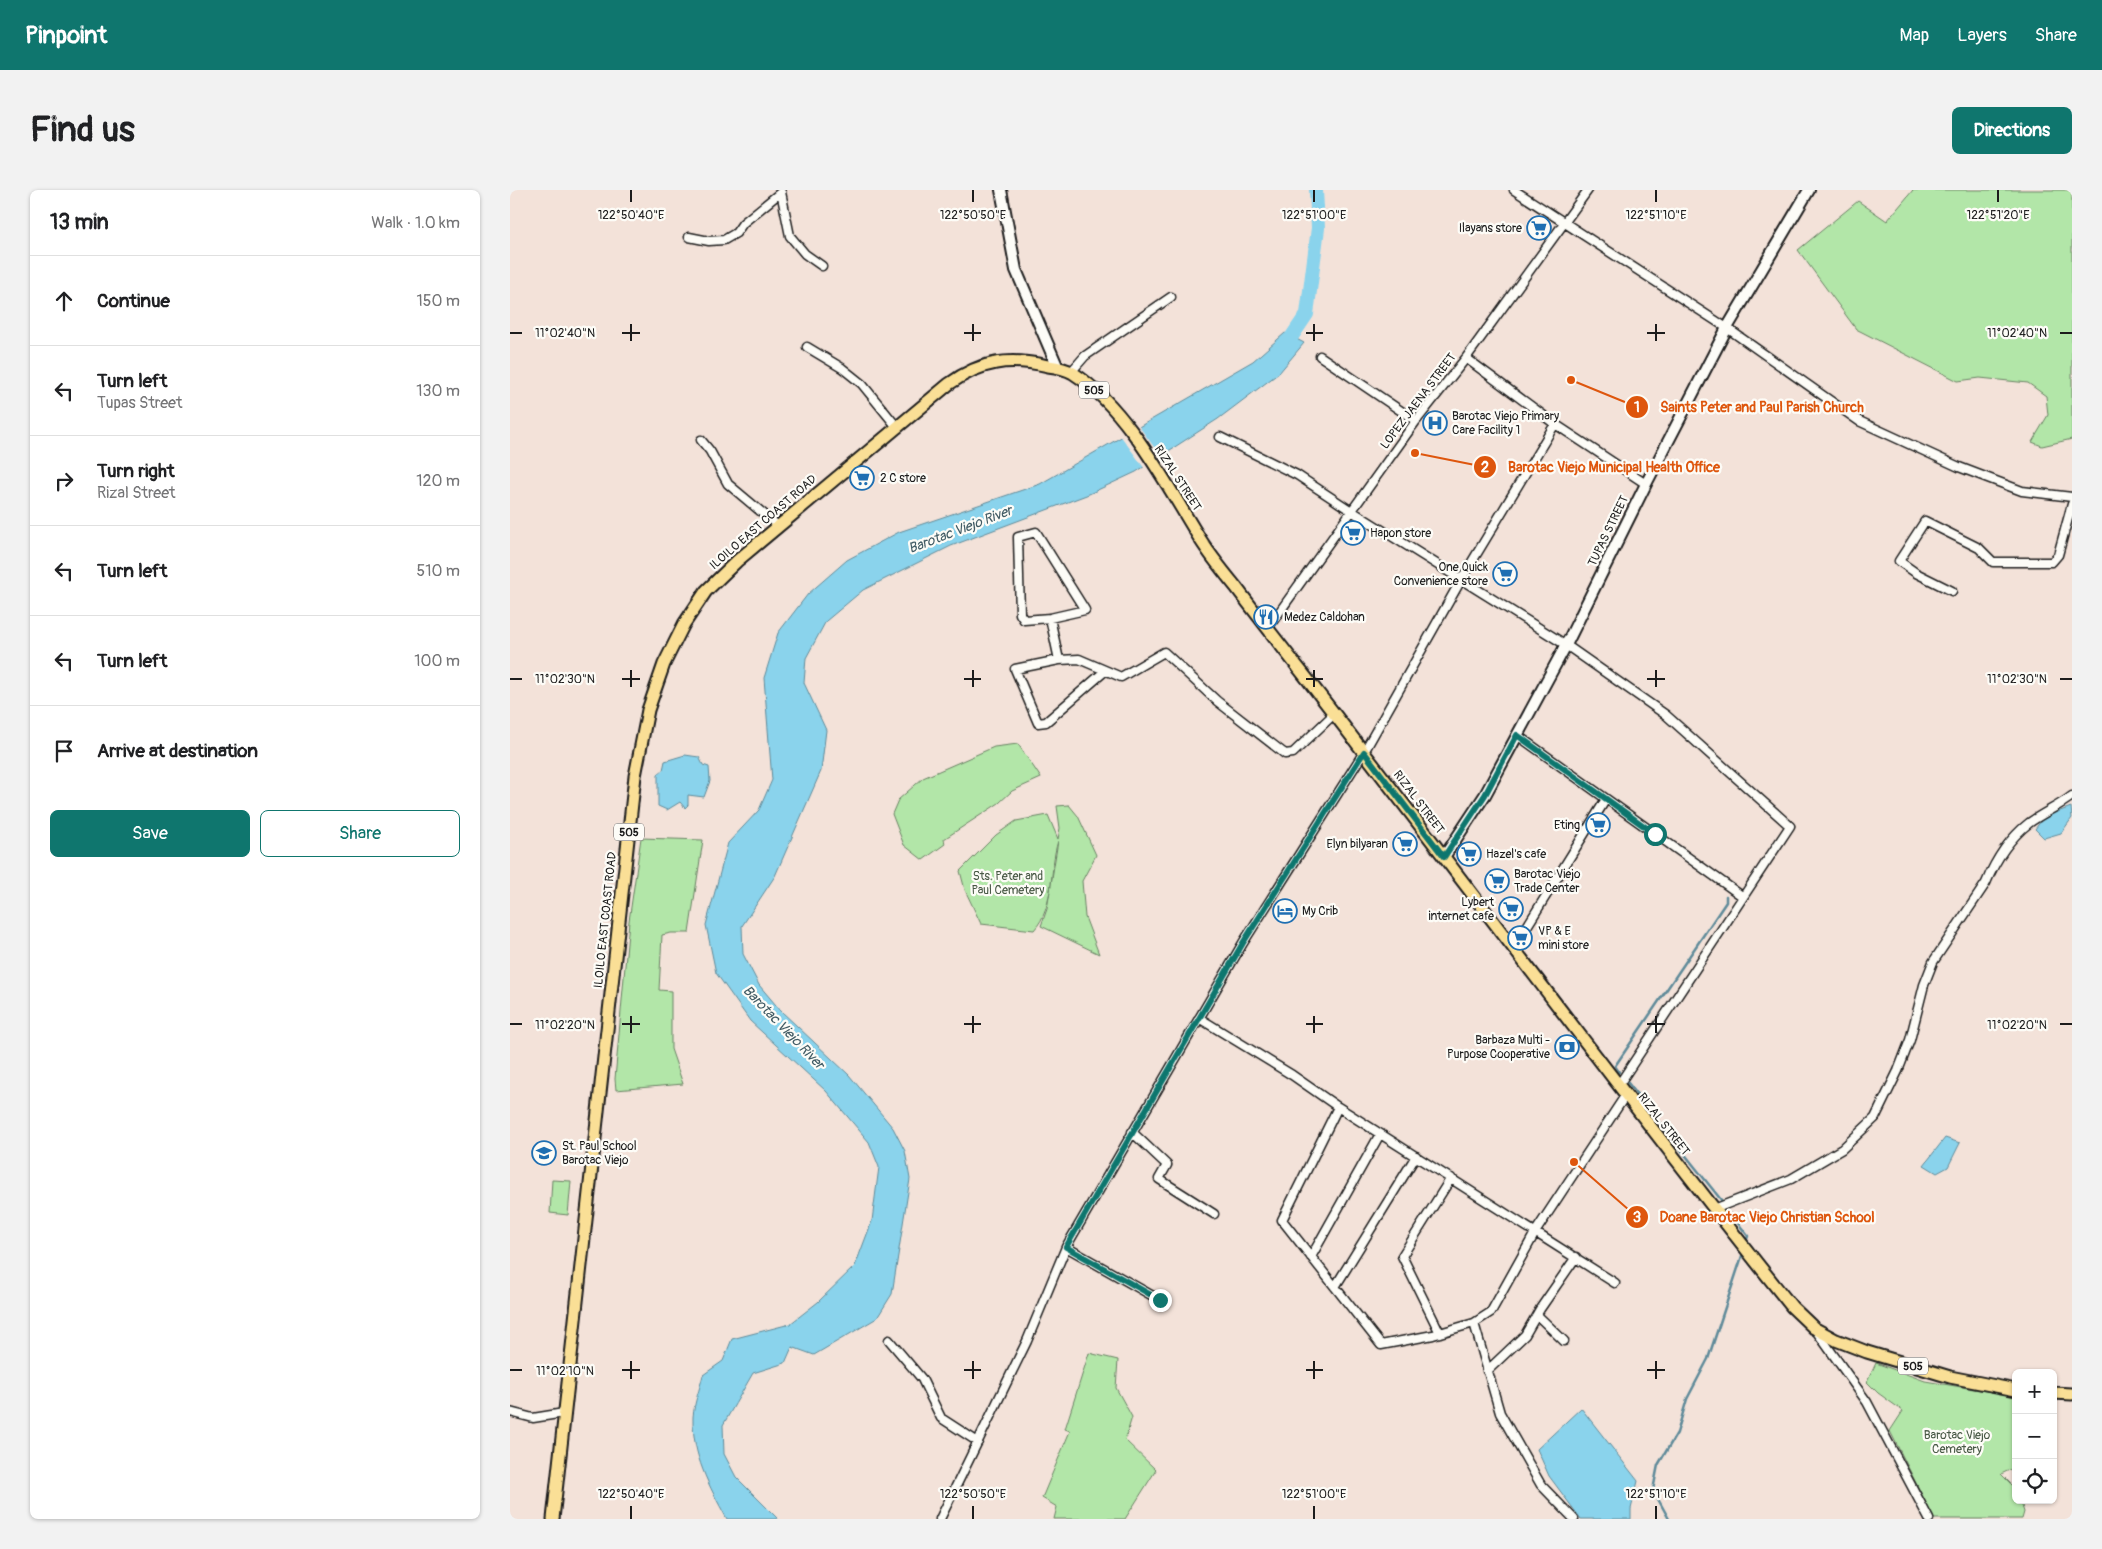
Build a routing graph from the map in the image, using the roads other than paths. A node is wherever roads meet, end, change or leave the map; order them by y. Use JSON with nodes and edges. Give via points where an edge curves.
{"nodes":[{"id":1,"x":1001,"y":190,"type":"edge"},
{"id":2,"x":1514,"y":190,"type":"edge"},
{"id":3,"x":1588,"y":190,"type":"edge"},
{"id":4,"x":1810,"y":190,"type":"edge"},
{"id":5,"x":781,"y":191,"type":"edge"},
{"id":6,"x":1562,"y":223,"type":"junction"},
{"id":7,"x":689,"y":237,"type":"dead end"},
{"id":8,"x":822,"y":266,"type":"dead end"},
{"id":9,"x":1171,"y":297,"type":"dead end"},
{"id":10,"x":1727,"y":328,"type":"junction"},
{"id":11,"x":807,"y":346,"type":"dead end"},
{"id":12,"x":1320,"y":356,"type":"dead end"},
{"id":13,"x":1466,"y":358,"type":"junction"},
{"id":14,"x":1058,"y":368,"type":"junction"},
{"id":15,"x":1071,"y":372,"type":"junction"},
{"id":16,"x":1416,"y":420,"type":"junction"},
{"id":17,"x":1555,"y":424,"type":"junction"},
{"id":18,"x":897,"y":427,"type":"junction"},
{"id":19,"x":1220,"y":437,"type":"dead end"},
{"id":20,"x":701,"y":440,"type":"dead end"},
{"id":21,"x":1646,"y":484,"type":"junction"},
{"id":22,"x":2072,"y":497,"type":"edge"},
{"id":23,"x":2072,"y":504,"type":"edge"},
{"id":24,"x":1350,"y":510,"type":"junction"},
{"id":25,"x":778,"y":526,"type":"junction"},
{"id":26,"x":1462,"y":580,"type":"junction"},
{"id":27,"x":1952,"y":591,"type":"dead end"},
{"id":28,"x":1050,"y":618,"type":"junction"},
{"id":29,"x":1268,"y":628,"type":"junction"},
{"id":30,"x":1566,"y":645,"type":"junction"},
{"id":31,"x":1059,"y":660,"type":"junction"},
{"id":32,"x":1105,"y":671,"type":"junction"},
{"id":33,"x":1334,"y":714,"type":"junction"},
{"id":34,"x":1517,"y":735,"type":"junction"},
{"id":35,"x":1364,"y":752,"type":"junction"},
{"id":36,"x":2072,"y":796,"type":"edge"},
{"id":37,"x":1606,"y":799,"type":"junction"},
{"id":38,"x":1444,"y":857,"type":"junction"},
{"id":39,"x":1742,"y":896,"type":"junction"},
{"id":40,"x":1513,"y":949,"type":"junction"},
{"id":41,"x":1199,"y":1018,"type":"junction"},
{"id":42,"x":1618,"y":1086,"type":"junction"},
{"id":43,"x":1625,"y":1096,"type":"junction"},
{"id":44,"x":1338,"y":1107,"type":"junction"},
{"id":45,"x":1132,"y":1132,"type":"junction"},
{"id":46,"x":1380,"y":1134,"type":"junction"},
{"id":47,"x":1416,"y":1156,"type":"junction"},
{"id":48,"x":1450,"y":1178,"type":"junction"},
{"id":49,"x":1714,"y":1209,"type":"junction"},
{"id":50,"x":1214,"y":1214,"type":"dead end"},
{"id":51,"x":1536,"y":1231,"type":"junction"},
{"id":52,"x":1066,"y":1247,"type":"junction"},
{"id":53,"x":1311,"y":1257,"type":"junction"},
{"id":54,"x":1576,"y":1257,"type":"junction"},
{"id":55,"x":1615,"y":1283,"type":"dead end"},
{"id":56,"x":1335,"y":1287,"type":"junction"},
{"id":57,"x":1160,"y":1300,"type":"dead end"},
{"id":58,"x":1536,"y":1315,"type":"junction"},
{"id":59,"x":1474,"y":1323,"type":"junction"},
{"id":60,"x":1814,"y":1328,"type":"junction"},
{"id":61,"x":1440,"y":1333,"type":"junction"},
{"id":62,"x":889,"y":1340,"type":"dead end"},
{"id":63,"x":1564,"y":1341,"type":"dead end"},
{"id":64,"x":1487,"y":1371,"type":"junction"},
{"id":65,"x":2012,"y":1389,"type":"edge"},
{"id":66,"x":2057,"y":1393,"type":"edge"},
{"id":67,"x":2072,"y":1394,"type":"edge"},
{"id":68,"x":510,"y":1412,"type":"edge"},
{"id":69,"x":564,"y":1413,"type":"junction"},
{"id":70,"x":978,"y":1442,"type":"junction"},
{"id":71,"x":553,"y":1519,"type":"edge"},
{"id":72,"x":940,"y":1519,"type":"edge"},
{"id":73,"x":1574,"y":1519,"type":"edge"},
{"id":74,"x":1929,"y":1519,"type":"edge"}],
"edges":[{"from":1,"to":14,"type":"street","via":[[1016,270]]},
{"from":2,"to":6,"type":"street"},
{"from":3,"to":6,"type":"street","name":"LOPEZ JAENA STREET"},
{"from":4,"to":10,"type":"street","name":"TUPAS STREET"},
{"from":5,"to":7,"type":"street","via":[[743,223],[736,233],[724,240]]},
{"from":5,"to":8,"type":"street","via":[[790,236],[805,254]]},
{"from":6,"to":10,"type":"street"},
{"from":6,"to":13,"type":"street","name":"LOPEZ JAENA STREET"},
{"from":9,"to":15,"type":"street","via":[[1085,356]]},
{"from":10,"to":21,"type":"street","name":"TUPAS STREET"},
{"from":10,"to":22,"type":"street","via":[[1859,420],[1959,467],[2022,491]]},
{"from":11,"to":18,"type":"street","via":[[862,384]]},
{"from":12,"to":16,"type":"street"},
{"from":13,"to":16,"type":"street","name":"LOPEZ JAENA STREET"},
{"from":13,"to":17,"type":"street"},
{"from":14,"to":15,"type":"main road","name":"RIZAL STREET","number":"505"},
{"from":14,"to":18,"type":"main road","name":"ILOILO EAST COAST ROAD","number":"505","via":[[1010,360],[987,364],[966,372]]},
{"from":15,"to":29,"type":"main road","name":"RIZAL STREET","number":"505","via":[[1100,395],[1122,421],[1158,469],[1199,538]]},
{"from":16,"to":24,"type":"street","name":"LOPEZ JAENA STREET"},
{"from":17,"to":21,"type":"street"},
{"from":17,"to":26,"type":"street"},
{"from":18,"to":25,"type":"main road","name":"ILOILO EAST COAST ROAD","number":"505"},
{"from":19,"to":24,"type":"street","via":[[1297,475]]},
{"from":20,"to":25,"type":"street","via":[[728,484]]},
{"from":21,"to":30,"type":"street","name":"TUPAS STREET"},
{"from":23,"to":27,"type":"street","via":[[2058,555],[2052,562],[1993,562],[1979,548],[1925,521],[1900,561]]},
{"from":24,"to":26,"type":"street"},
{"from":24,"to":29,"type":"street","name":"LOPEZ JAENA STREET"},
{"from":25,"to":69,"type":"main road","name":"ILOILO EAST COAST ROAD","number":"505","via":[[706,591],[684,624],[664,664],[648,710],[635,776]]},
{"from":26,"to":30,"type":"street"},
{"from":26,"to":35,"type":"street"},
{"from":28,"to":28,"type":"street","via":[[1024,620],[1020,614],[1018,537],[1036,532],[1085,610]]},
{"from":28,"to":31,"type":"street"},
{"from":29,"to":33,"type":"main road","name":"RIZAL STREET","number":"505"},
{"from":30,"to":34,"type":"street","name":"TUPAS STREET"},
{"from":30,"to":39,"type":"street","via":[[1666,716],[1790,826]]},
{"from":31,"to":32,"type":"street","via":[[1079,659]]},
{"from":31,"to":32,"type":"street","via":[[1015,669],[1038,723],[1046,722]]},
{"from":32,"to":33,"type":"street","via":[[1121,678],[1164,652],[1217,700],[1285,754],[1293,753]]},
{"from":33,"to":35,"type":"main road","name":"RIZAL STREET","number":"505"},
{"from":34,"to":37,"type":"street"},
{"from":34,"to":38,"type":"street","name":"TUPAS STREET","via":[[1485,795]]},
{"from":35,"to":38,"type":"main road","name":"RIZAL STREET","number":"505"},
{"from":35,"to":41,"type":"street"},
{"from":36,"to":49,"type":"street","via":[[2015,837],[1933,962],[1901,1063],[1875,1118],[1842,1148],[1792,1179]]},
{"from":37,"to":39,"type":"street"},
{"from":37,"to":40,"type":"street"},
{"from":38,"to":40,"type":"main road","name":"RIZAL STREET","number":"505"},
{"from":39,"to":42,"type":"street"},
{"from":40,"to":42,"type":"main road","name":"RIZAL STREET","number":"505"},
{"from":41,"to":44,"type":"street"},
{"from":41,"to":45,"type":"street"},
{"from":42,"to":43,"type":"main road","name":"RIZAL STREET","number":"505"},
{"from":43,"to":49,"type":"main road","name":"RIZAL STREET","number":"505"},
{"from":43,"to":51,"type":"street"},
{"from":44,"to":46,"type":"street"},
{"from":44,"to":53,"type":"street","via":[[1282,1220]]},
{"from":45,"to":50,"type":"street","via":[[1167,1164],[1159,1179]]},
{"from":45,"to":52,"type":"street"},
{"from":46,"to":47,"type":"street"},
{"from":46,"to":53,"type":"street"},
{"from":47,"to":48,"type":"street"},
{"from":47,"to":56,"type":"street"},
{"from":48,"to":51,"type":"street"},
{"from":48,"to":61,"type":"street","via":[[1402,1256]]},
{"from":49,"to":60,"type":"main road","name":"RIZAL STREET","number":"505","via":[[1792,1307]]},
{"from":51,"to":54,"type":"street"},
{"from":51,"to":59,"type":"street","via":[[1491,1312]]},
{"from":52,"to":57,"type":"street"},
{"from":52,"to":70,"type":"street","via":[[1027,1341]]},
{"from":53,"to":56,"type":"street"},
{"from":54,"to":55,"type":"street"},
{"from":54,"to":58,"type":"street"},
{"from":56,"to":61,"type":"street","via":[[1381,1345]]},
{"from":58,"to":63,"type":"street"},
{"from":58,"to":64,"type":"street","via":[[1525,1335]]},
{"from":59,"to":61,"type":"street"},
{"from":59,"to":64,"type":"street"},
{"from":60,"to":65,"type":"main road","number":"505","via":[[1867,1352],[1950,1377]]},
{"from":60,"to":74,"type":"street","via":[[1867,1402]]},
{"from":62,"to":70,"type":"street","via":[[922,1379],[941,1418]]},
{"from":64,"to":73,"type":"street","via":[[1500,1413],[1541,1485]]},
{"from":66,"to":67,"type":"main road"},
{"from":68,"to":69,"type":"street","via":[[534,1418]]},
{"from":69,"to":71,"type":"main road","name":"ILOILO EAST COAST ROAD","number":"505"},
{"from":70,"to":72,"type":"street"}]}
